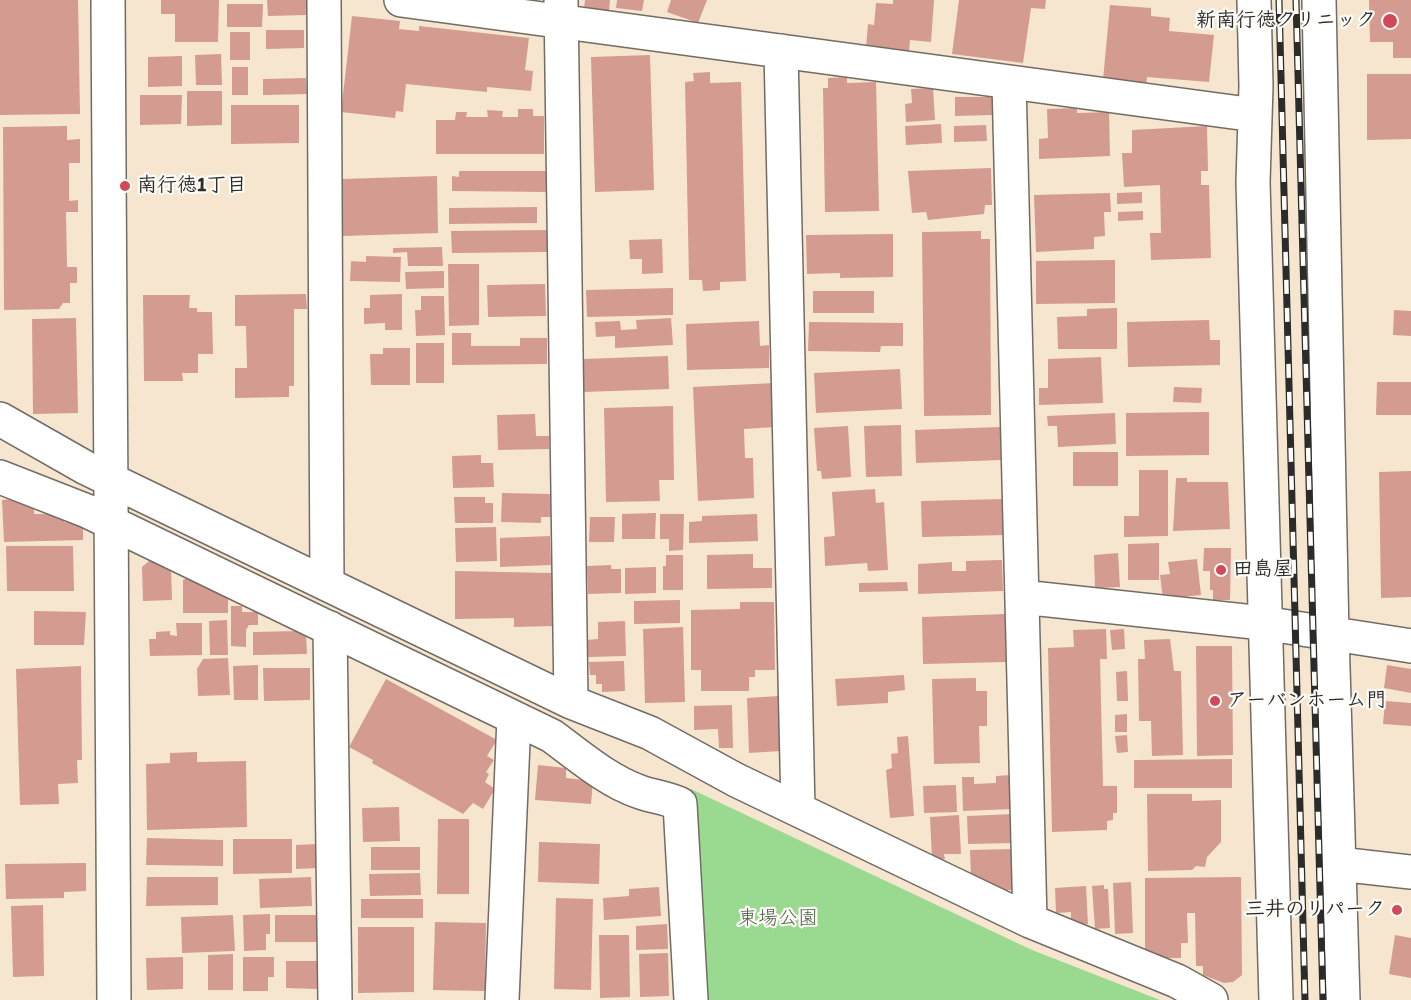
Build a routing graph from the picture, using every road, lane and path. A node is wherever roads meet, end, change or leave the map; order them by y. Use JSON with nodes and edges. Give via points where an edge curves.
{"nodes":[{"id":1,"x":108,"y":0,"type":"edge"},
{"id":2,"x":324,"y":0,"type":"edge"},
{"id":3,"x":401,"y":0,"type":"edge"},
{"id":4,"x":1254,"y":0,"type":"edge"},
{"id":5,"x":1319,"y":0,"type":"edge"},
{"id":6,"x":561,"y":11,"type":"edge"},
{"id":7,"x":781,"y":51,"type":"junction"},
{"id":8,"x":1009,"y":82,"type":"junction"},
{"id":9,"x":1255,"y":116,"type":"junction"},
{"id":10,"x":0,"y":419,"type":"edge"},
{"id":11,"x":0,"y":477,"type":"edge"},
{"id":12,"x":110,"y":479,"type":"junction"},
{"id":13,"x":110,"y":523,"type":"junction"},
{"id":14,"x":327,"y":583,"type":"junction"},
{"id":15,"x":1022,"y":597,"type":"junction"},
{"id":16,"x":1263,"y":623,"type":"junction"},
{"id":17,"x":330,"y":628,"type":"junction"},
{"id":18,"x":1332,"y":634,"type":"junction"},
{"id":19,"x":1411,"y":646,"type":"edge"},
{"id":20,"x":571,"y":702,"type":"junction"},
{"id":21,"x":514,"y":718,"type":"junction"},
{"id":22,"x":798,"y":809,"type":"junction"},
{"id":23,"x":1339,"y":864,"type":"junction"},
{"id":24,"x":1411,"y":872,"type":"edge"},
{"id":25,"x":1030,"y":921,"type":"junction"},
{"id":26,"x":114,"y":1000,"type":"edge"},
{"id":27,"x":335,"y":1000,"type":"edge"},
{"id":28,"x":502,"y":1000,"type":"edge"},
{"id":29,"x":691,"y":1000,"type":"edge"},
{"id":30,"x":1211,"y":1000,"type":"edge"},
{"id":31,"x":1276,"y":1000,"type":"edge"},
{"id":32,"x":1343,"y":1000,"type":"edge"}],
"edges":[{"from":1,"to":12,"type":"street"},
{"from":2,"to":14,"type":"street"},
{"from":3,"to":6,"type":"street"},
{"from":4,"to":9,"type":"street"},
{"from":5,"to":18,"type":"street"},
{"from":6,"to":7,"type":"street"},
{"from":6,"to":20,"type":"street"},
{"from":7,"to":8,"type":"street"},
{"from":7,"to":22,"type":"street"},
{"from":8,"to":9,"type":"street"},
{"from":8,"to":15,"type":"street"},
{"from":9,"to":16,"type":"street","via":[[1253,182]]},
{"from":10,"to":12,"type":"street"},
{"from":11,"to":13,"type":"street"},
{"from":12,"to":13,"type":"street"},
{"from":12,"to":14,"type":"street"},
{"from":13,"to":17,"type":"street"},
{"from":13,"to":26,"type":"street"},
{"from":14,"to":20,"type":"street"},
{"from":15,"to":16,"type":"street"},
{"from":15,"to":25,"type":"street"},
{"from":16,"to":18,"type":"street"},
{"from":16,"to":31,"type":"street"},
{"from":17,"to":21,"type":"street"},
{"from":17,"to":27,"type":"street"},
{"from":18,"to":19,"type":"street"},
{"from":18,"to":23,"type":"street"},
{"from":20,"to":22,"type":"street","via":[[651,733]]},
{"from":21,"to":28,"type":"street"},
{"from":21,"to":29,"type":"street","via":[[552,736],[615,780],[641,793],[661,795],[680,804]]},
{"from":22,"to":25,"type":"street"},
{"from":23,"to":24,"type":"street"},
{"from":23,"to":32,"type":"street"},
{"from":25,"to":30,"type":"street","via":[[1177,981]]}]}
